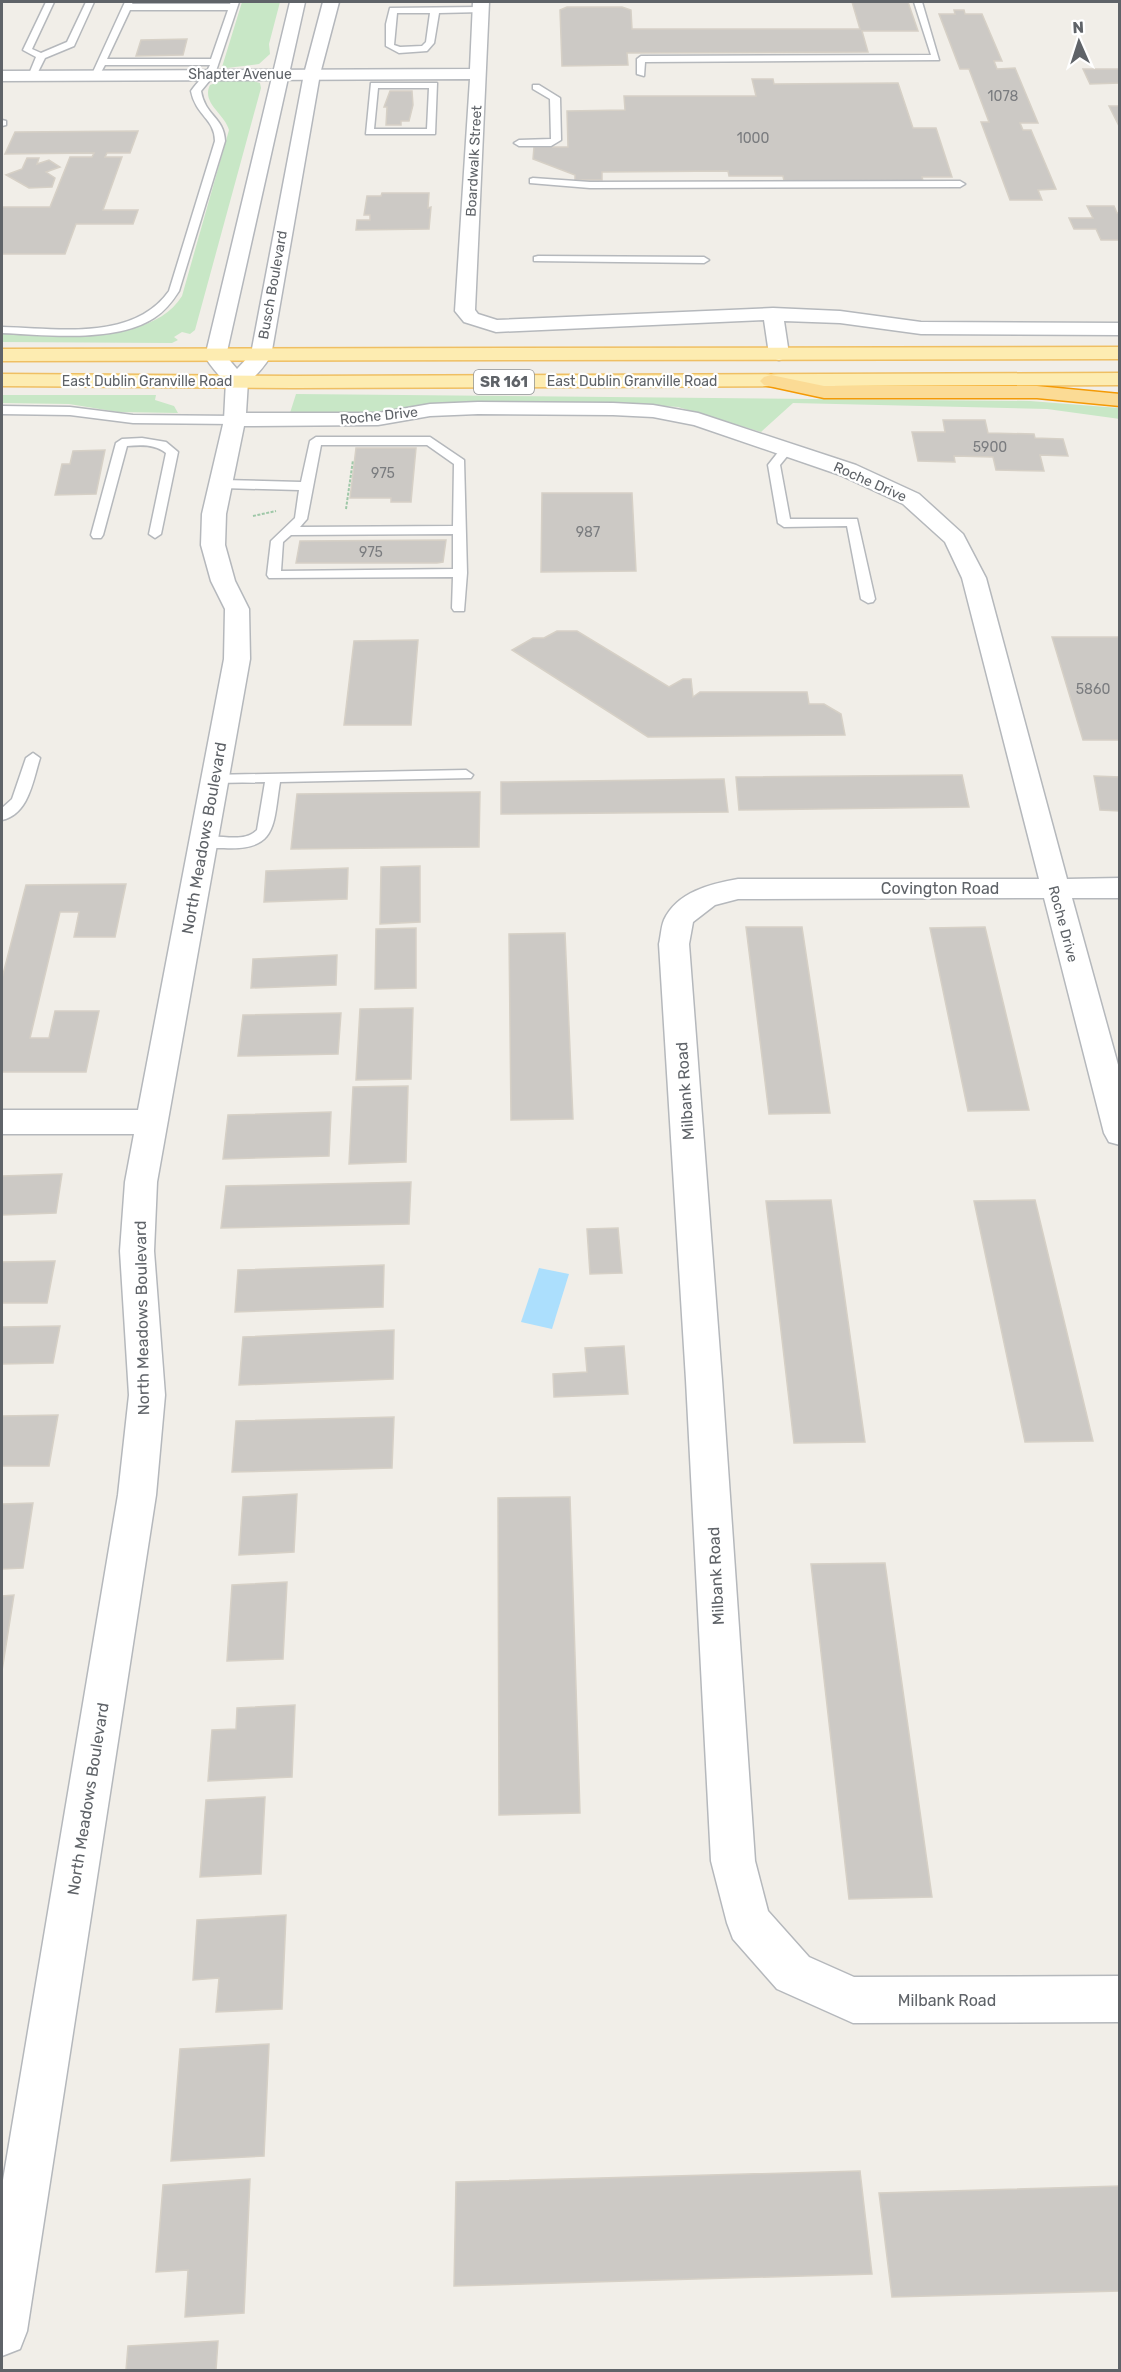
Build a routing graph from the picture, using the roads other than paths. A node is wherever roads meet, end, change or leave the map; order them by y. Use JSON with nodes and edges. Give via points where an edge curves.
{"nodes":[{"id":1,"x":50,"y":2,"type":"edge"},
{"id":2,"x":90,"y":2,"type":"edge"},
{"id":3,"x":297,"y":2,"type":"edge"},
{"id":4,"x":331,"y":2,"type":"edge"},
{"id":5,"x":918,"y":2,"type":"edge"},
{"id":6,"x":128,"y":4,"type":"edge"},
{"id":7,"x":234,"y":4,"type":"edge"},
{"id":8,"x":481,"y":6,"type":"edge"},
{"id":9,"x":435,"y":10,"type":"junction"},
{"id":10,"x":41,"y":56,"type":"junction"},
{"id":11,"x":99,"y":68,"type":"junction"},
{"id":12,"x":212,"y":68,"type":"junction"},
{"id":13,"x":33,"y":74,"type":"junction"},
{"id":14,"x":282,"y":74,"type":"junction"},
{"id":15,"x":312,"y":74,"type":"junction"},
{"id":16,"x":478,"y":74,"type":"junction"},
{"id":17,"x":641,"y":74,"type":"dead end"},
{"id":18,"x":2,"y":76,"type":"edge"},
{"id":19,"x":536,"y":87,"type":"dead end"},
{"id":20,"x":432,"y":132,"type":"joint"},
{"id":21,"x":519,"y":143,"type":"dead end"},
{"id":22,"x":533,"y":181,"type":"dead end"},
{"id":23,"x":960,"y":184,"type":"dead end"},
{"id":24,"x":538,"y":259,"type":"dead end"},
{"id":25,"x":704,"y":260,"type":"dead end"},
{"id":26,"x":773,"y":314,"type":"junction"},
{"id":27,"x":1119,"y":329,"type":"edge"},
{"id":28,"x":2,"y":330,"type":"edge"},
{"id":29,"x":1119,"y":353,"type":"edge"},
{"id":30,"x":779,"y":354,"type":"junction"},
{"id":31,"x":2,"y":356,"type":"edge"},
{"id":32,"x":261,"y":356,"type":"junction"},
{"id":33,"x":215,"y":357,"type":"junction"},
{"id":34,"x":1119,"y":379,"type":"edge"},
{"id":35,"x":2,"y":380,"type":"edge"},
{"id":36,"x":237,"y":381,"type":"junction"},
{"id":37,"x":771,"y":381,"type":"junction"},
{"id":38,"x":1119,"y":400,"type":"edge"},
{"id":39,"x":2,"y":410,"type":"edge"},
{"id":40,"x":235,"y":420,"type":"junction"},
{"id":41,"x":787,"y":449,"type":"junction"},
{"id":42,"x":222,"y":484,"type":"junction"},
{"id":43,"x":306,"y":486,"type":"junction"},
{"id":44,"x":460,"y":530,"type":"junction"},
{"id":45,"x":286,"y":531,"type":"junction"},
{"id":46,"x":155,"y":534,"type":"dead end"},
{"id":47,"x":98,"y":535,"type":"dead end"},
{"id":48,"x":460,"y":573,"type":"junction"},
{"id":49,"x":868,"y":599,"type":"dead end"},
{"id":50,"x":459,"y":608,"type":"dead end"},
{"id":51,"x":33,"y":758,"type":"dead end"},
{"id":52,"x":466,"y":775,"type":"dead end"},
{"id":53,"x":273,"y":777,"type":"junction"},
{"id":54,"x":215,"y":778,"type":"junction"},
{"id":55,"x":2,"y":815,"type":"edge"},
{"id":56,"x":205,"y":842,"type":"junction"},
{"id":57,"x":760,"y":888,"type":"joint"},
{"id":58,"x":1053,"y":888,"type":"junction"},
{"id":59,"x":1119,"y":888,"type":"edge"},
{"id":60,"x":2,"y":1122,"type":"edge"},
{"id":61,"x":151,"y":1122,"type":"junction"},
{"id":62,"x":1119,"y":1133,"type":"edge"},
{"id":63,"x":1119,"y":2000,"type":"edge"},
{"id":64,"x":2,"y":2331,"type":"edge"}],
"edges":[{"from":1,"to":10,"type":"lane","via":[[27,50]]},
{"from":2,"to":10,"type":"lane","via":[[71,44]]},
{"from":3,"to":14,"type":"street"},
{"from":4,"to":15,"type":"street","name":"Busch Boulevard"},
{"from":5,"to":17,"type":"lane","via":[[936,58],[641,59]]},
{"from":6,"to":7,"type":"lane"},
{"from":6,"to":11,"type":"lane"},
{"from":7,"to":12,"type":"lane"},
{"from":8,"to":9,"type":"lane"},
{"from":8,"to":16,"type":"street","name":"Boardwalk Street"},
{"from":9,"to":9,"type":"lane","via":[[393,10],[390,46],[399,50],[424,49],[430,43]]},
{"from":10,"to":13,"type":"lane"},
{"from":11,"to":12,"type":"street","name":"Shapter Avenue"},
{"from":11,"to":13,"type":"street","name":"Shapter Avenue"},
{"from":12,"to":14,"type":"street","name":"Shapter Avenue"},
{"from":12,"to":28,"type":"lane","via":[[196,91],[202,111],[220,129],[220,141],[174,291],[162,308],[143,320],[118,328]]},
{"from":13,"to":18,"type":"street","name":"Shapter Avenue"},
{"from":14,"to":15,"type":"street","name":"Shapter Avenue"},
{"from":14,"to":33,"type":"street"},
{"from":15,"to":16,"type":"street","name":"Shapter Avenue"},
{"from":15,"to":32,"type":"street","name":"Busch Boulevard"},
{"from":16,"to":26,"type":"street","name":"Boardwalk Street","via":[[465,311],[471,318],[496,326]]},
{"from":19,"to":21,"type":"lane","via":[[555,98],[556,140]]},
{"from":20,"to":20,"type":"lane","via":[[434,85],[374,85],[369,132]]},
{"from":22,"to":23,"type":"lane","via":[[590,185]]},
{"from":24,"to":25,"type":"lane"},
{"from":26,"to":27,"type":"street","via":[[840,317],[921,328]]},
{"from":26,"to":30,"type":"street"},
{"from":29,"to":30,"type":"main road","name":"East Dublin Granville Road","number":"SR 161"},
{"from":30,"to":32,"type":"main road","name":"East Dublin Granville Road","number":"SR 161"},
{"from":31,"to":33,"type":"main road","name":"East Dublin Granville Road","number":"SR 161"},
{"from":32,"to":33,"type":"main road","name":"East Dublin Granville Road","number":"SR 161"},
{"from":32,"to":36,"type":"street","name":"Busch Boulevard"},
{"from":33,"to":36,"type":"street"},
{"from":34,"to":37,"type":"main road","name":"East Dublin Granville Road","number":"SR 161"},
{"from":35,"to":36,"type":"main road","name":"East Dublin Granville Road","number":"SR 161"},
{"from":36,"to":37,"type":"main road","name":"East Dublin Granville Road","number":"SR 161"},
{"from":36,"to":40,"type":"street","name":"North Meadows Boulevard"},
{"from":37,"to":38,"type":"highway","via":[[824,392],[1037,392]]},
{"from":39,"to":40,"type":"lane","name":"East Dublin Granville Road","via":[[70,411],[133,419]]},
{"from":40,"to":41,"type":"street","name":"Roche Drive","via":[[368,419],[449,408],[622,409],[698,419]]},
{"from":40,"to":42,"type":"street","name":"North Meadows Boulevard"},
{"from":41,"to":49,"type":"lane","via":[[774,465],[784,523],[853,522]]},
{"from":41,"to":58,"type":"street","name":"Roche Drive","via":[[848,470],[911,499],[955,539],[974,578]]},
{"from":42,"to":43,"type":"lane"},
{"from":42,"to":54,"type":"street","name":"North Meadows Boulevard","via":[[214,514],[213,545],[223,581],[237,609],[237,659]]},
{"from":43,"to":44,"type":"lane","via":[[316,441],[430,441],[460,463]]},
{"from":43,"to":45,"type":"lane","via":[[301,519]]},
{"from":44,"to":45,"type":"lane","via":[[439,536],[311,536]]},
{"from":44,"to":48,"type":"lane"},
{"from":45,"to":48,"type":"lane","via":[[277,541],[274,575],[305,569],[437,569]]},
{"from":46,"to":47,"type":"lane","via":[[172,452],[168,447],[144,442],[122,442]]},
{"from":48,"to":50,"type":"lane"},
{"from":51,"to":55,"type":"lane","via":[[19,801]]},
{"from":52,"to":53,"type":"lane"},
{"from":53,"to":54,"type":"lane"},
{"from":53,"to":56,"type":"lane","via":[[260,838],[250,842]]},
{"from":54,"to":56,"type":"street","name":"North Meadows Boulevard"},
{"from":56,"to":61,"type":"street","name":"North Meadows Boulevard"},
{"from":57,"to":58,"type":"street","name":"Covington Road"},
{"from":57,"to":63,"type":"street","name":"Milbank Road","via":[[718,892],[702,899],[679,920],[674,944],[733,1861],[749,1923],[793,1973],[853,2000]]},
{"from":58,"to":59,"type":"street","name":"Covington Road"},
{"from":58,"to":62,"type":"street","name":"Roche Drive"},
{"from":60,"to":61,"type":"street"},
{"from":61,"to":64,"type":"street","name":"North Meadows Boulevard","via":[[137,1242],[147,1395],[137,1495]]}]}
